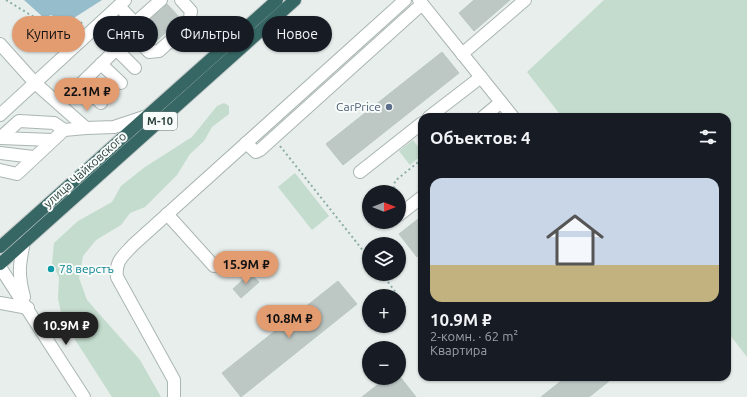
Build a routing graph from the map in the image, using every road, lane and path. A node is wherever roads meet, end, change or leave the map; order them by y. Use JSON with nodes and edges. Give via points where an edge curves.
{"nodes":[{"id":1,"x":6,"y":0,"type":"edge"},
{"id":2,"x":161,"y":0,"type":"edge"},
{"id":3,"x":181,"y":0,"type":"edge"},
{"id":4,"x":277,"y":0,"type":"edge"},
{"id":5,"x":295,"y":0,"type":"edge"},
{"id":6,"x":405,"y":0,"type":"edge"},
{"id":7,"x":525,"y":0,"type":"edge"},
{"id":8,"x":122,"y":3,"type":"edge"},
{"id":9,"x":424,"y":3,"type":"edge"},
{"id":10,"x":128,"y":16,"type":"edge"},
{"id":11,"x":146,"y":16,"type":"edge"},
{"id":12,"x":86,"y":20,"type":"dead end"},
{"id":13,"x":0,"y":44,"type":"edge"},
{"id":14,"x":158,"y":51,"type":"edge"},
{"id":15,"x":113,"y":52,"type":"edge"},
{"id":16,"x":119,"y":52,"type":"edge"},
{"id":17,"x":462,"y":54,"type":"junction"},
{"id":18,"x":101,"y":64,"type":"junction"},
{"id":19,"x":135,"y":68,"type":"dead end"},
{"id":20,"x":481,"y":77,"type":"junction"},
{"id":21,"x":35,"y":83,"type":"junction"},
{"id":22,"x":82,"y":83,"type":"junction"},
{"id":23,"x":121,"y":83,"type":"dead end"},
{"id":24,"x":501,"y":102,"type":"junction"},
{"id":25,"x":101,"y":103,"type":"dead end"},
{"id":26,"x":60,"y":104,"type":"junction"},
{"id":27,"x":434,"y":113,"type":"edge"},
{"id":28,"x":487,"y":113,"type":"edge"},
{"id":29,"x":510,"y":113,"type":"edge"},
{"id":30,"x":0,"y":115,"type":"edge"},
{"id":31,"x":147,"y":116,"type":"junction"},
{"id":32,"x":418,"y":126,"type":"edge"},
{"id":33,"x":86,"y":128,"type":"junction"},
{"id":34,"x":64,"y":130,"type":"junction"},
{"id":35,"x":0,"y":138,"type":"edge"},
{"id":36,"x":274,"y":138,"type":"junction"},
{"id":37,"x":52,"y":140,"type":"junction"},
{"id":38,"x":246,"y":143,"type":"junction"},
{"id":39,"x":0,"y":153,"type":"edge"},
{"id":40,"x":33,"y":157,"type":"junction"},
{"id":41,"x":418,"y":163,"type":"edge"},
{"id":42,"x":0,"y":170,"type":"edge"},
{"id":43,"x":360,"y":172,"type":"dead end"},
{"id":44,"x":394,"y":185,"type":"edge"},
{"id":45,"x":418,"y":200,"type":"edge"},
{"id":46,"x":406,"y":210,"type":"edge"},
{"id":47,"x":167,"y":214,"type":"junction"},
{"id":48,"x":24,"y":242,"type":"junction"},
{"id":49,"x":0,"y":247,"type":"edge"},
{"id":50,"x":362,"y":249,"type":"edge"},
{"id":51,"x":0,"y":264,"type":"edge"},
{"id":52,"x":214,"y":266,"type":"dead end"},
{"id":53,"x":0,"y":267,"type":"edge"},
{"id":54,"x":0,"y":303,"type":"edge"},
{"id":55,"x":28,"y":308,"type":"junction"},
{"id":56,"x":84,"y":397,"type":"edge"},
{"id":57,"x":174,"y":397,"type":"edge"}],
"edges":[{"from":1,"to":12,"type":"path","via":[[57,31],[72,29]]},
{"from":2,"to":11,"type":"street"},
{"from":3,"to":14,"type":"street","via":[[191,11],[189,24]]},
{"from":4,"to":31,"type":"highway","name":"улица Чайковского","number":"М-10"},
{"from":5,"to":48,"type":"highway","name":"улица Чайковского","number":"М-10"},
{"from":6,"to":38,"type":"street"},
{"from":7,"to":17,"type":"street"},
{"from":8,"to":10,"type":"street"},
{"from":8,"to":21,"type":"street"},
{"from":9,"to":17,"type":"street"},
{"from":9,"to":36,"type":"street"},
{"from":13,"to":21,"type":"street"},
{"from":15,"to":18,"type":"street"},
{"from":16,"to":19,"type":"street"},
{"from":17,"to":20,"type":"street"},
{"from":18,"to":22,"type":"street"},
{"from":18,"to":23,"type":"street"},
{"from":20,"to":24,"type":"street"},
{"from":20,"to":27,"type":"street"},
{"from":21,"to":26,"type":"street"},
{"from":21,"to":30,"type":"street"},
{"from":22,"to":25,"type":"street"},
{"from":22,"to":26,"type":"street"},
{"from":24,"to":28,"type":"street"},
{"from":24,"to":29,"type":"street"},
{"from":26,"to":33,"type":"street"},
{"from":31,"to":33,"type":"street","via":[[114,126]]},
{"from":31,"to":49,"type":"highway","name":"улица Чайковского","number":"М-10"},
{"from":32,"to":43,"type":"street"},
{"from":33,"to":34,"type":"street"},
{"from":34,"to":35,"type":"street","via":[[54,123],[19,121]]},
{"from":34,"to":37,"type":"street"},
{"from":35,"to":37,"type":"street"},
{"from":36,"to":38,"type":"street","via":[[256,152]]},
{"from":36,"to":50,"type":"path"},
{"from":37,"to":40,"type":"street"},
{"from":38,"to":47,"type":"street"},
{"from":39,"to":40,"type":"street"},
{"from":40,"to":42,"type":"street","via":[[17,174]]},
{"from":41,"to":44,"type":"path","via":[[395,181]]},
{"from":45,"to":46,"type":"street"},
{"from":47,"to":52,"type":"street"},
{"from":47,"to":57,"type":"street","via":[[128,250],[118,261],[116,268],[117,277],[174,380]]},
{"from":48,"to":51,"type":"highway","name":"улица Чайковского","number":"М-10"},
{"from":48,"to":55,"type":"street","via":[[19,279]]},
{"from":53,"to":55,"type":"street"},
{"from":54,"to":55,"type":"street"},
{"from":55,"to":56,"type":"street"}]}
